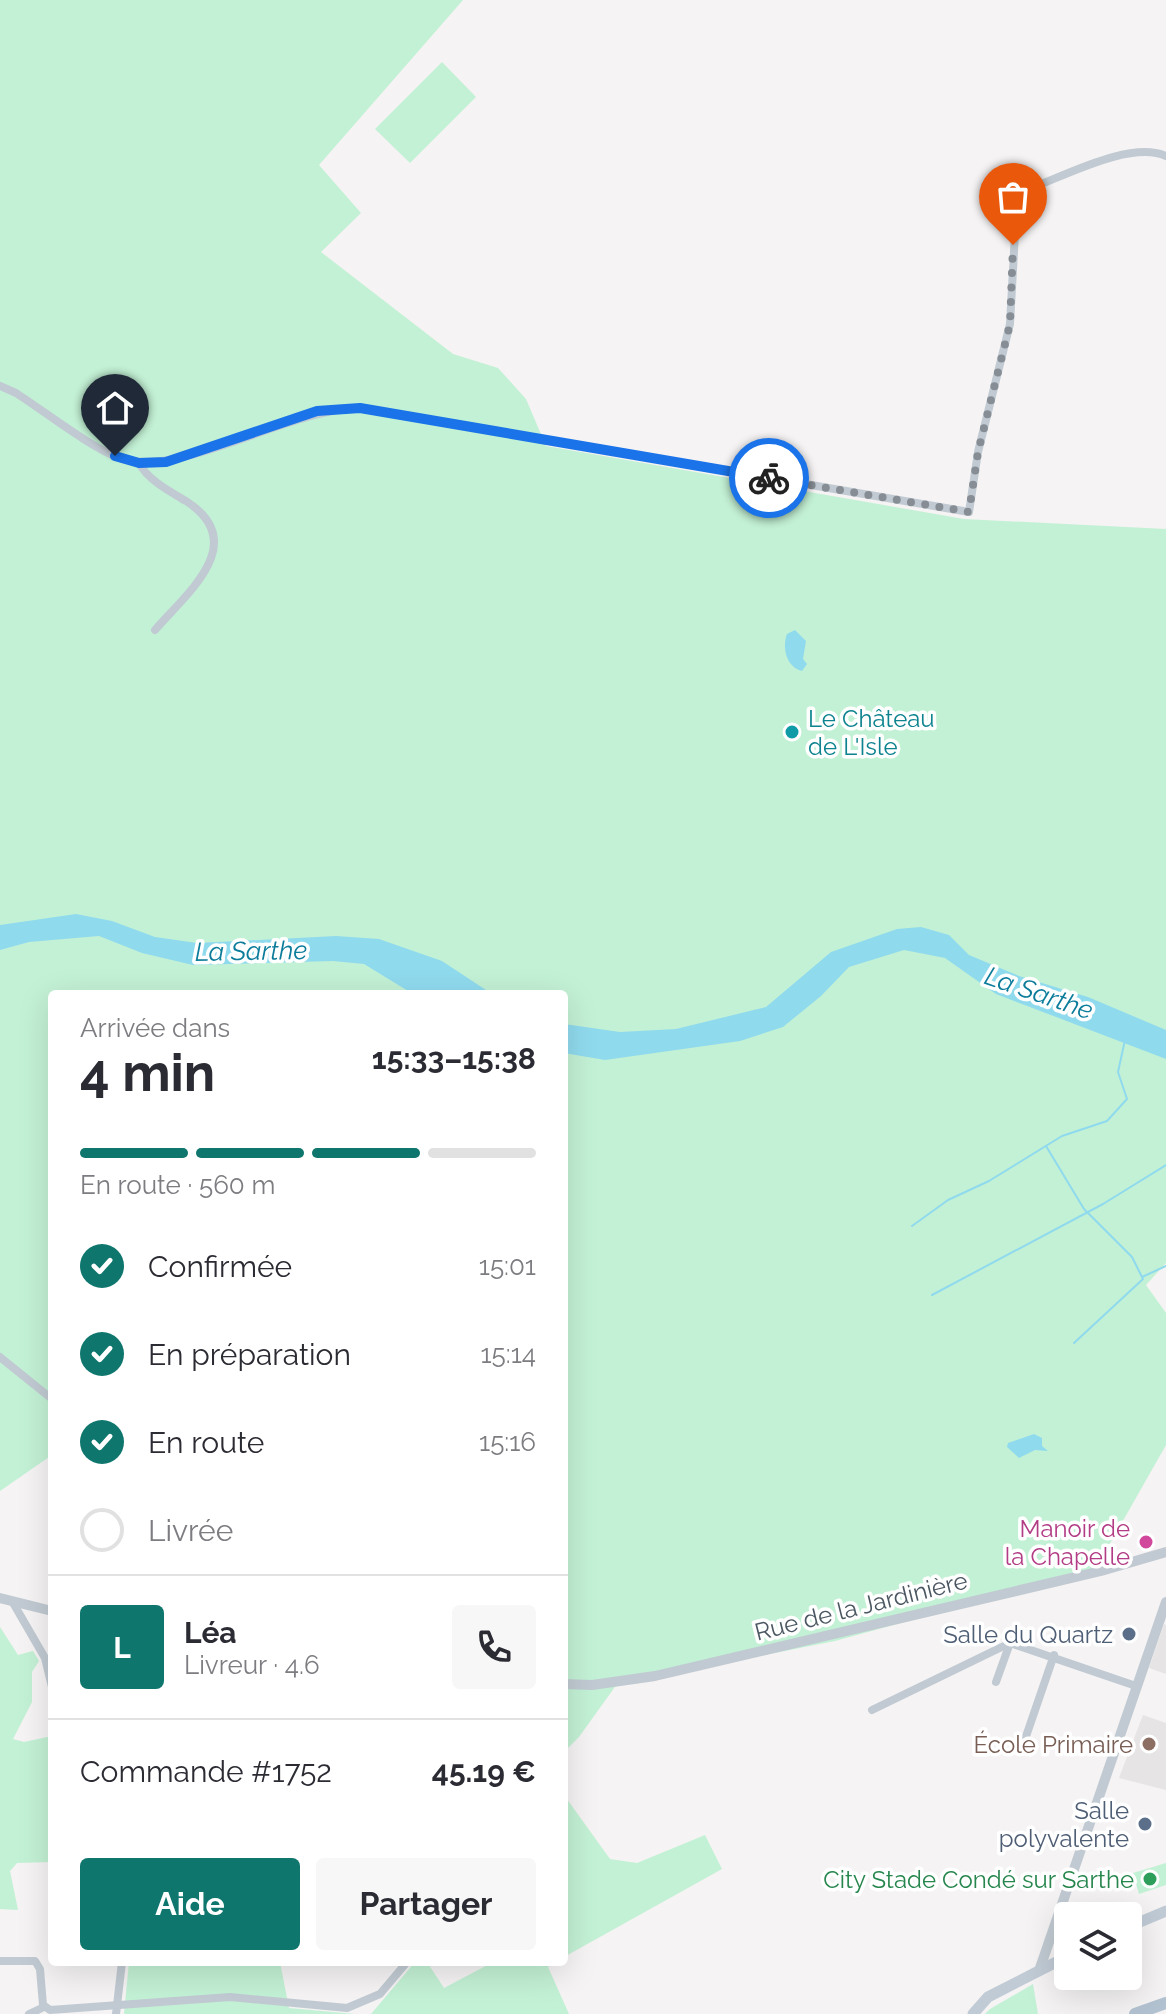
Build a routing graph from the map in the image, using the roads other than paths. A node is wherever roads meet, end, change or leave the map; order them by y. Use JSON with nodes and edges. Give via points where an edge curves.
{"nodes":[{"id":1,"x":1166,"y":156,"type":"edge"},
{"id":2,"x":0,"y":386,"type":"edge"},
{"id":3,"x":139,"y":463,"type":"junction"},
{"id":4,"x":155,"y":630,"type":"dead end"},
{"id":5,"x":0,"y":1357,"type":"edge"},
{"id":6,"x":48,"y":1396,"type":"edge"},
{"id":7,"x":1166,"y":1552,"type":"edge"},
{"id":8,"x":0,"y":1598,"type":"edge"},
{"id":9,"x":12,"y":1601,"type":"junction"},
{"id":10,"x":1166,"y":1602,"type":"edge"},
{"id":11,"x":48,"y":1610,"type":"edge"},
{"id":12,"x":1010,"y":1643,"type":"junction"},
{"id":13,"x":1054,"y":1655,"type":"junction"},
{"id":14,"x":48,"y":1670,"type":"edge"},
{"id":15,"x":996,"y":1682,"type":"dead end"},
{"id":16,"x":568,"y":1684,"type":"edge"},
{"id":17,"x":1136,"y":1686,"type":"junction"},
{"id":18,"x":872,"y":1710,"type":"dead end"},
{"id":19,"x":1022,"y":1748,"type":"dead end"},
{"id":20,"x":1166,"y":1911,"type":"edge"},
{"id":21,"x":1142,"y":1921,"type":"edge"},
{"id":22,"x":0,"y":1961,"type":"edge"},
{"id":23,"x":1054,"y":1963,"type":"edge"},
{"id":24,"x":122,"y":1966,"type":"edge"},
{"id":25,"x":404,"y":1966,"type":"edge"},
{"id":26,"x":1039,"y":1971,"type":"junction"},
{"id":27,"x":1166,"y":2003,"type":"edge"},
{"id":28,"x":44,"y":2007,"type":"junction"},
{"id":29,"x":117,"y":2009,"type":"edge"},
{"id":30,"x":29,"y":2014,"type":"edge"},
{"id":31,"x":973,"y":2014,"type":"edge"},
{"id":32,"x":1135,"y":2014,"type":"edge"}],
"edges":[{"from":1,"to":3,"type":"street","via":[[1134,151],[1017,197],[1010,324],[969,512],[360,408],[317,411],[166,462]]},
{"from":2,"to":3,"type":"street","via":[[115,456]]},
{"from":3,"to":4,"type":"street","via":[[144,473],[198,509],[213,535],[210,566]]},
{"from":5,"to":6,"type":"street"},
{"from":7,"to":16,"type":"street","name":"Rue de la Jardinière","via":[[655,1676]]},
{"from":8,"to":9,"type":"street"},
{"from":9,"to":11,"type":"street"},
{"from":9,"to":14,"type":"street"},
{"from":10,"to":17,"type":"street"},
{"from":12,"to":13,"type":"street"},
{"from":12,"to":15,"type":"street"},
{"from":12,"to":18,"type":"street"},
{"from":13,"to":17,"type":"street"},
{"from":13,"to":19,"type":"street"},
{"from":17,"to":26,"type":"street"},
{"from":20,"to":21,"type":"main road"},
{"from":22,"to":28,"type":"street","via":[[27,1958],[37,1963]]},
{"from":23,"to":26,"type":"main road"},
{"from":24,"to":29,"type":"street"},
{"from":25,"to":29,"type":"street","via":[[380,1994],[347,2008],[230,1997]]},
{"from":26,"to":31,"type":"main road","via":[[988,1997]]},
{"from":27,"to":32,"type":"main road"},
{"from":28,"to":29,"type":"street"},
{"from":28,"to":30,"type":"street"}]}
